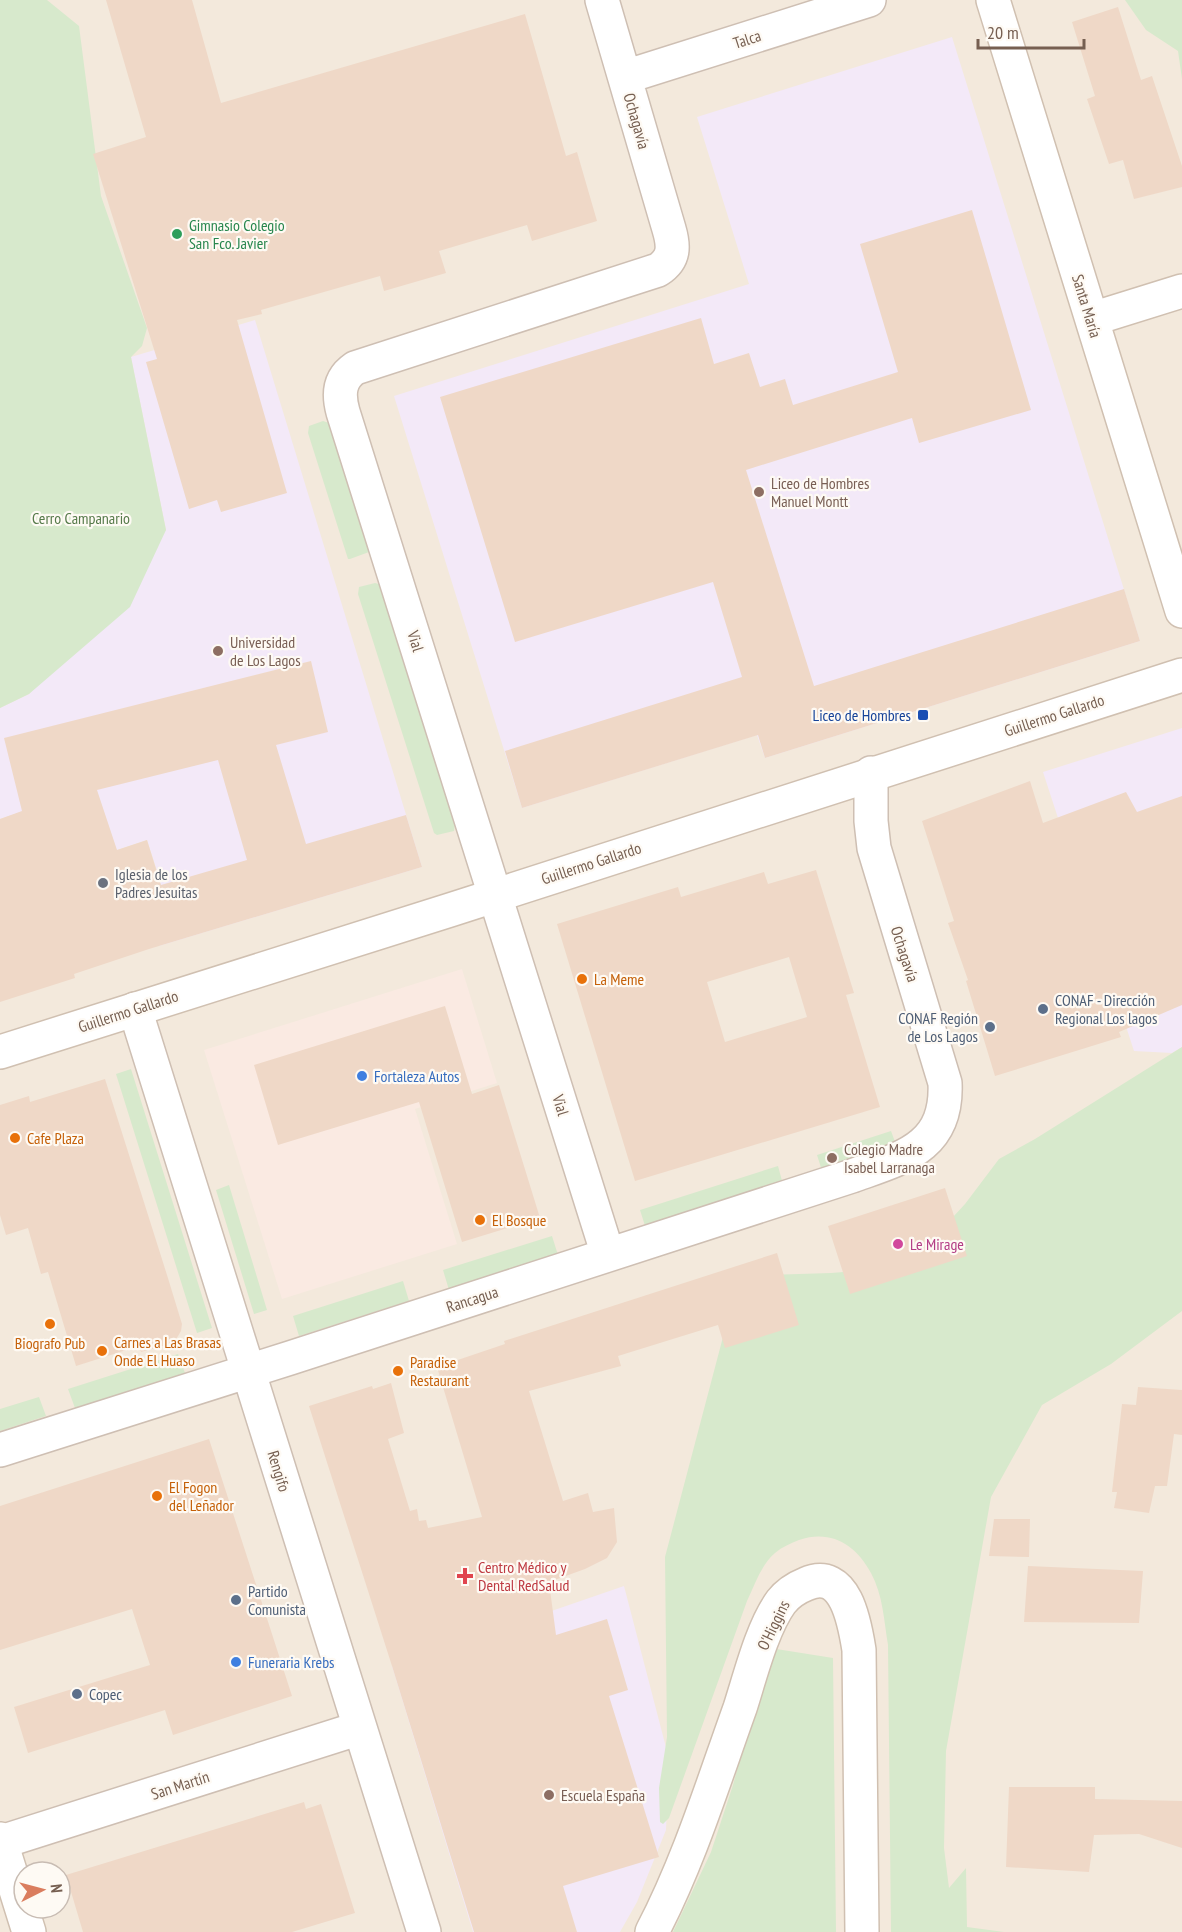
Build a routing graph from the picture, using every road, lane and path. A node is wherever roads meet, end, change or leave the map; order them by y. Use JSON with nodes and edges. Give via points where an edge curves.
{"nodes":[{"id":1,"x":602,"y":0,"type":"edge"},
{"id":2,"x":869,"y":0,"type":"edge"},
{"id":3,"x":993,"y":0,"type":"edge"},
{"id":4,"x":625,"y":77,"type":"junction"},
{"id":5,"x":672,"y":241,"type":"joint"},
{"id":6,"x":1182,"y":291,"type":"edge"},
{"id":7,"x":1092,"y":320,"type":"junction"},
{"id":8,"x":1182,"y":611,"type":"edge"},
{"id":9,"x":1182,"y":675,"type":"edge"},
{"id":10,"x":871,"y":773,"type":"junction"},
{"id":11,"x":495,"y":895,"type":"junction"},
{"id":12,"x":135,"y":1009,"type":"junction"},
{"id":13,"x":0,"y":1052,"type":"edge"},
{"id":14,"x":934,"y":1132,"type":"joint"},
{"id":15,"x":608,"y":1255,"type":"junction"},
{"id":16,"x":248,"y":1372,"type":"junction"},
{"id":17,"x":0,"y":1450,"type":"edge"},
{"id":18,"x":360,"y":1728,"type":"junction"},
{"id":19,"x":0,"y":1841,"type":"edge"},
{"id":20,"x":29,"y":1932,"type":"edge"},
{"id":21,"x":424,"y":1932,"type":"edge"},
{"id":22,"x":652,"y":1932,"type":"edge"},
{"id":23,"x":862,"y":1932,"type":"edge"}],
"edges":[{"from":1,"to":4,"type":"street","name":"Ochagavía"},
{"from":2,"to":4,"type":"street","name":"Talca"},
{"from":3,"to":7,"type":"street","name":"Santa María"},
{"from":4,"to":5,"type":"street","name":"Ochagavía"},
{"from":5,"to":11,"type":"street","name":"Vial","via":[[670,258],[658,270],[355,368],[342,382],[340,402]]},
{"from":6,"to":7,"type":"street"},
{"from":7,"to":8,"type":"street","name":"Santa María"},
{"from":9,"to":10,"type":"street","name":"Guillermo Gallardo"},
{"from":10,"to":11,"type":"street","name":"Guillermo Gallardo"},
{"from":10,"to":14,"type":"street","name":"Ochagavía","via":[[874,848],[945,1083],[945,1104]]},
{"from":11,"to":12,"type":"street","name":"Guillermo Gallardo"},
{"from":11,"to":15,"type":"street","name":"Vial"},
{"from":12,"to":13,"type":"street","name":"Guillermo Gallardo"},
{"from":12,"to":16,"type":"street","name":"Rengifo"},
{"from":14,"to":15,"type":"street","name":"Rancagua","via":[[927,1142],[904,1157]]},
{"from":15,"to":16,"type":"street","name":"Rancagua"},
{"from":16,"to":17,"type":"street","name":"Rancagua"},
{"from":16,"to":18,"type":"street","name":"Rengifo"},
{"from":18,"to":19,"type":"street","name":"San Martín"},
{"from":18,"to":21,"type":"street","name":"Rengifo"},
{"from":19,"to":20,"type":"street"},
{"from":22,"to":23,"type":"street","name":"O'Higgins","via":[[706,1805],[766,1634],[790,1592],[812,1581],[831,1584],[843,1594],[853,1618],[858,1650]]}]}
